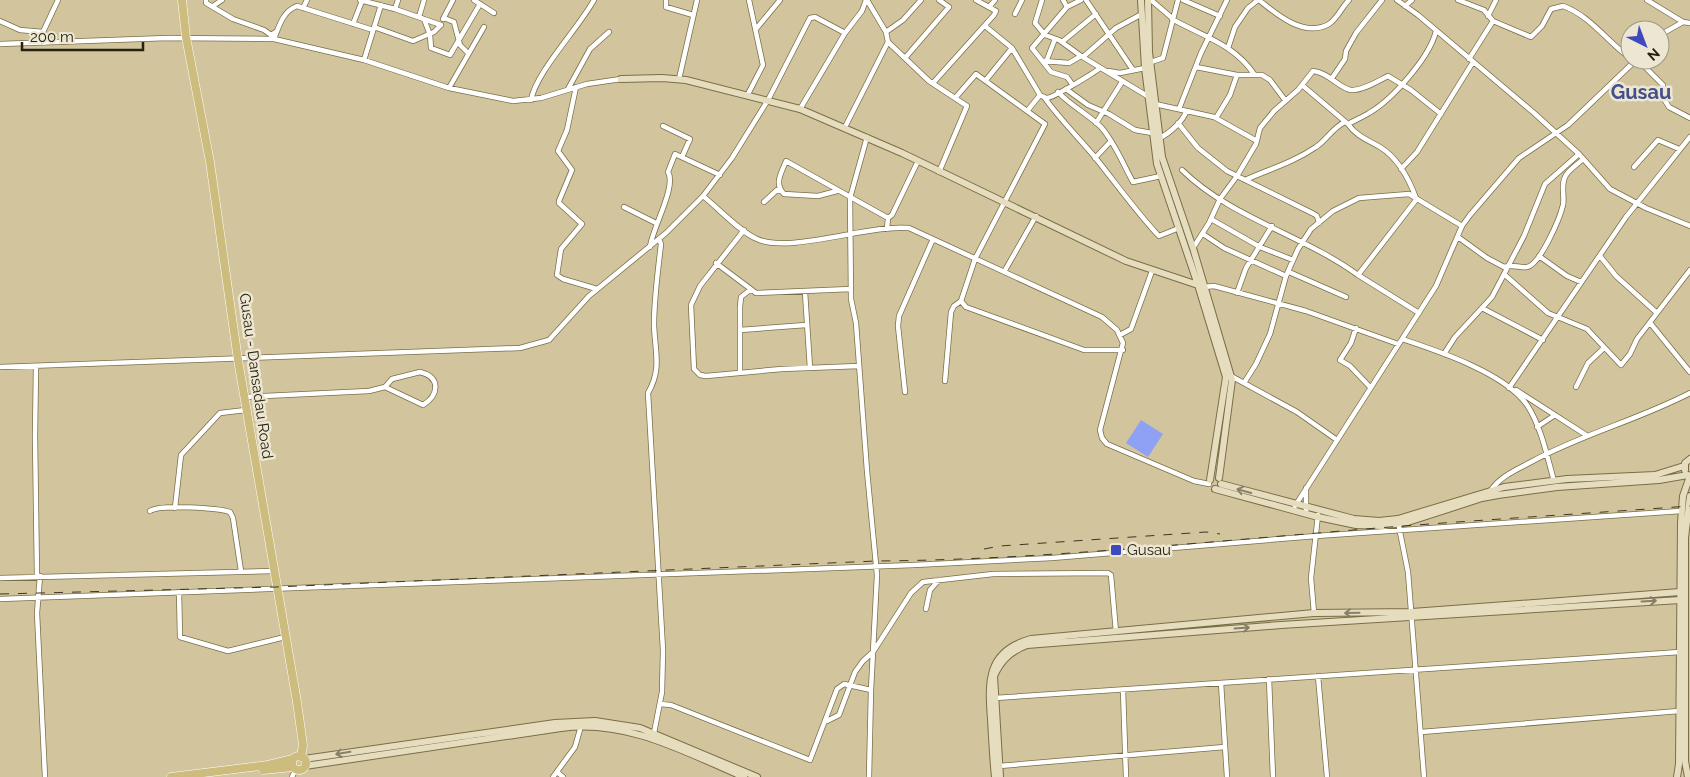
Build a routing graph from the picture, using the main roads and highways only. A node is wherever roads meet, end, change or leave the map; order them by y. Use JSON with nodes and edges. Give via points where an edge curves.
{"nodes":[{"id":1,"x":182,"y":0,"type":"edge"},
{"id":2,"x":299,"y":763,"type":"junction"},
{"id":3,"x":171,"y":777,"type":"edge"},
{"id":4,"x":211,"y":777,"type":"edge"}],
"edges":[{"from":1,"to":2,"type":"main road","name":"Gusau - Dansadau Road","via":[[210,162],[246,410],[303,745]]},
{"from":2,"to":3,"type":"main road"},
{"from":2,"to":4,"type":"main road"}]}
